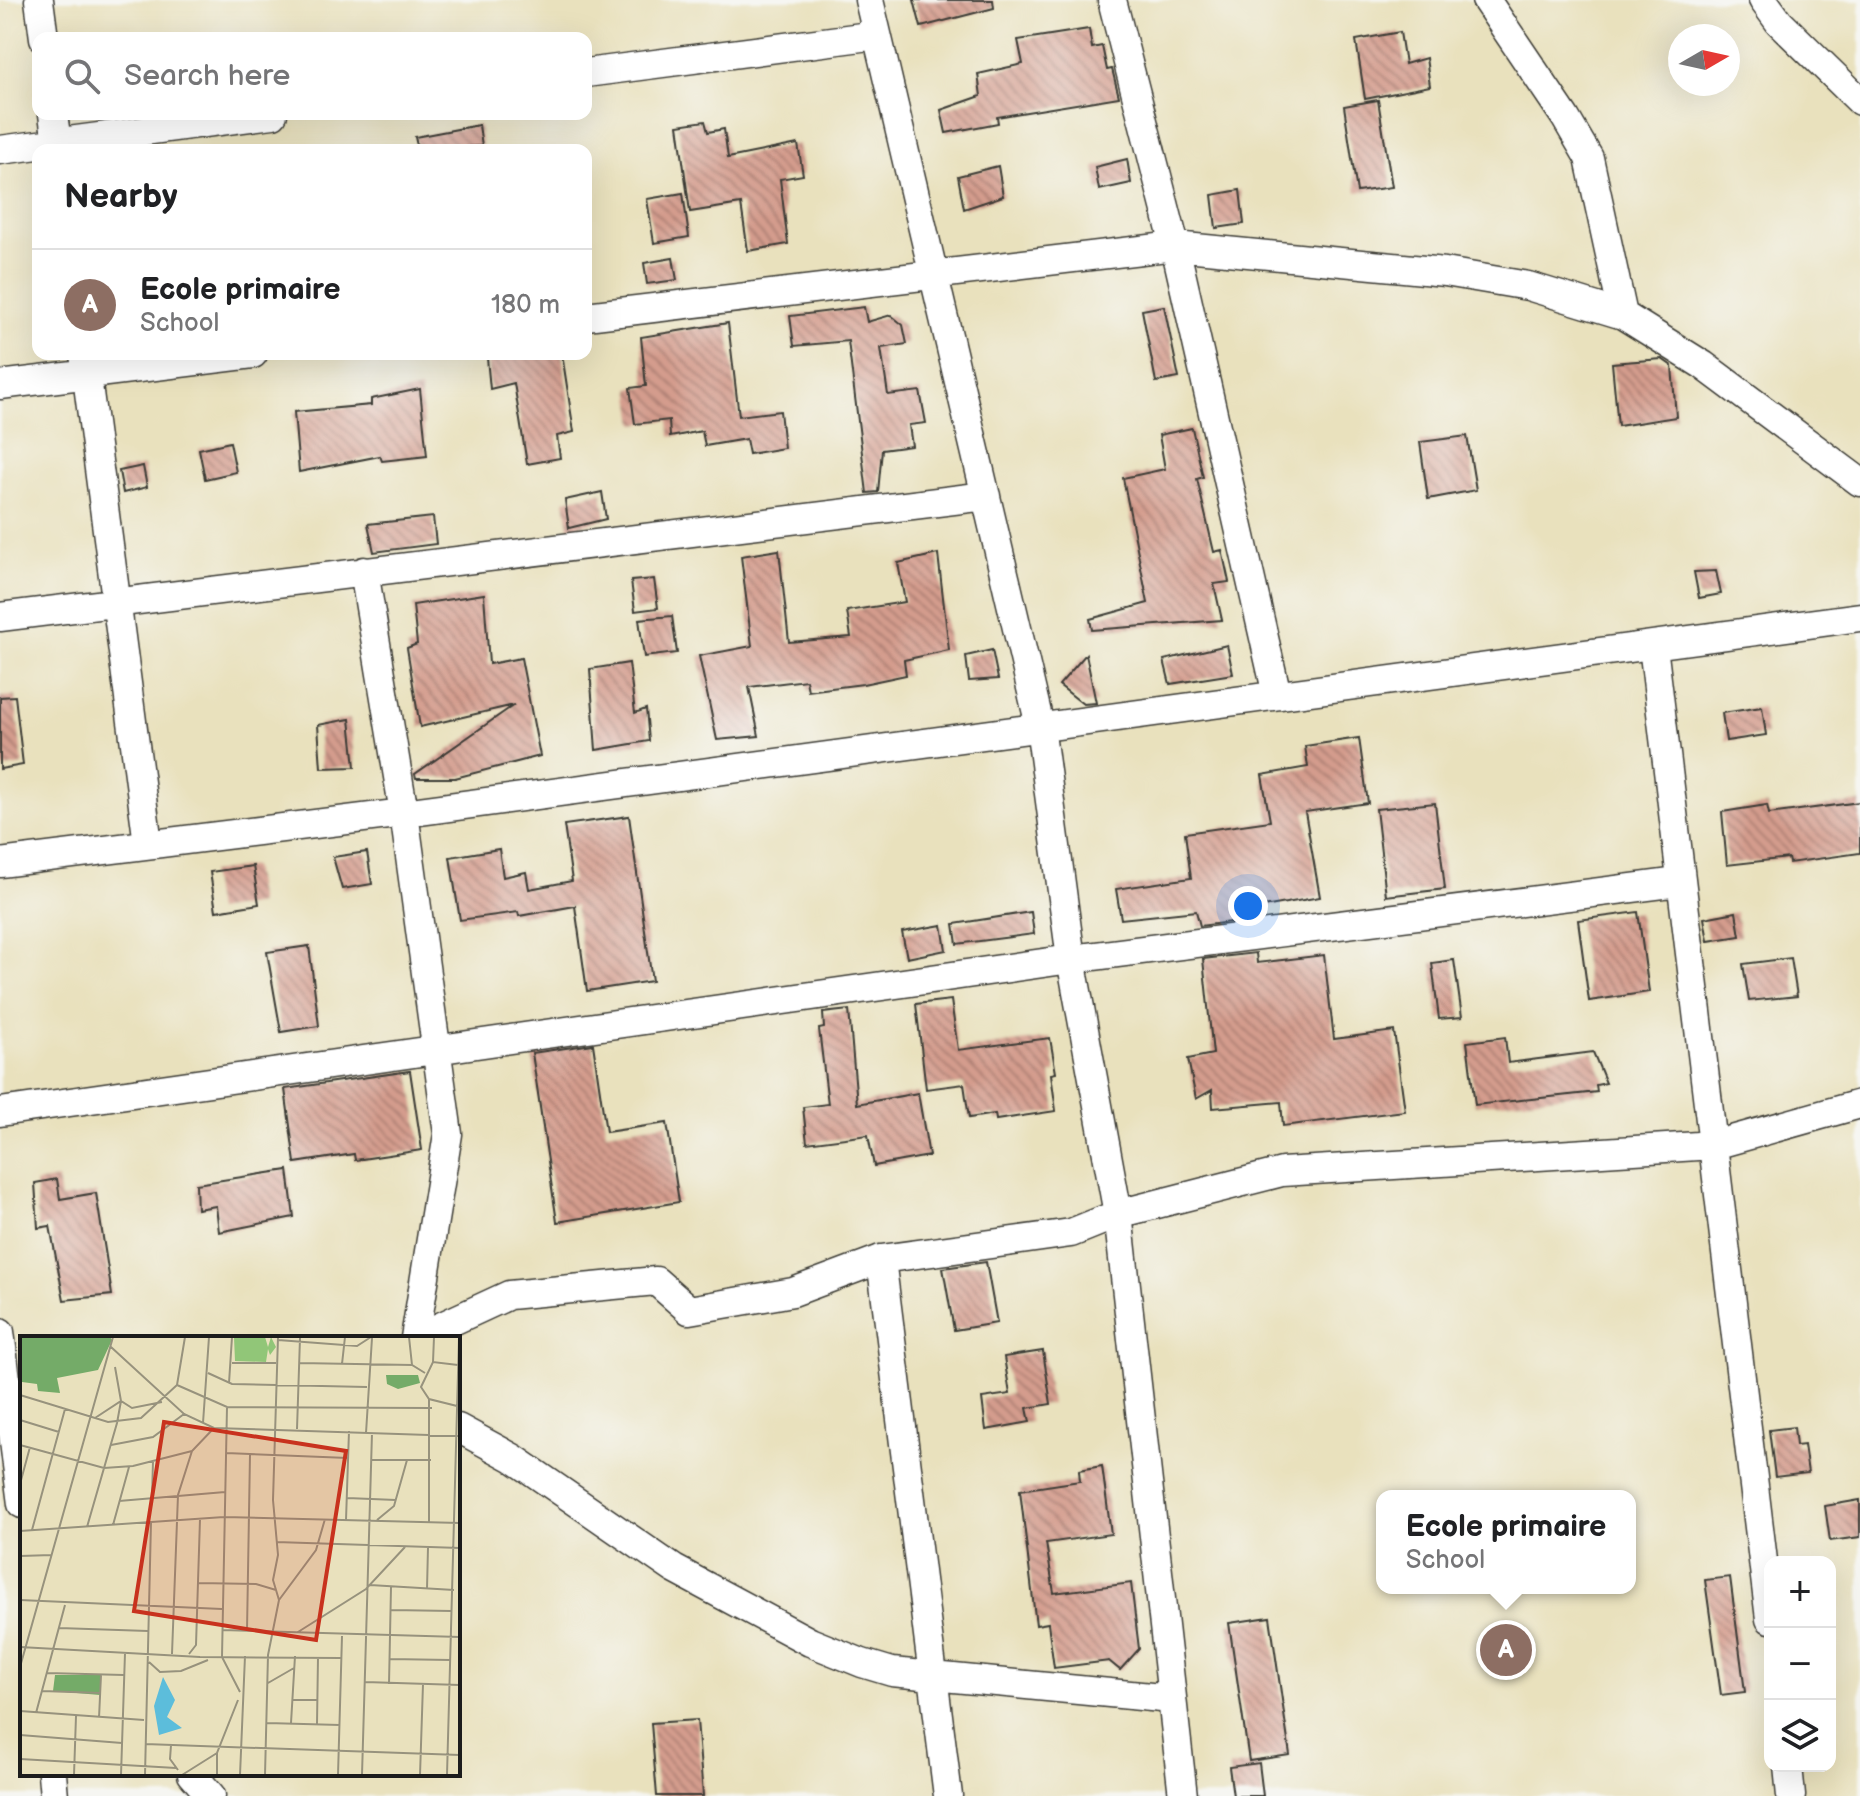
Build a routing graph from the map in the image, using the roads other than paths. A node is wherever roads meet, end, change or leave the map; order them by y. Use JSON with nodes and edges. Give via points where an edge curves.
{"nodes":[{"id":1,"x":39,"y":0,"type":"edge"},
{"id":2,"x":869,"y":0,"type":"edge"},
{"id":3,"x":1486,"y":0,"type":"edge"},
{"id":4,"x":1763,"y":0,"type":"edge"},
{"id":5,"x":1118,"y":1,"type":"edge"},
{"id":6,"x":43,"y":32,"type":"edge"},
{"id":7,"x":877,"y":35,"type":"junction"},
{"id":8,"x":592,"y":72,"type":"edge"},
{"id":9,"x":1860,"y":101,"type":"edge"},
{"id":10,"x":54,"y":120,"type":"edge"},
{"id":11,"x":233,"y":120,"type":"edge"},
{"id":12,"x":58,"y":144,"type":"edge"},
{"id":13,"x":71,"y":144,"type":"edge"},
{"id":14,"x":32,"y":148,"type":"edge"},
{"id":15,"x":0,"y":150,"type":"edge"},
{"id":16,"x":1175,"y":246,"type":"junction"},
{"id":17,"x":933,"y":276,"type":"junction"},
{"id":18,"x":592,"y":315,"type":"edge"},
{"id":19,"x":1623,"y":315,"type":"junction"},
{"id":20,"x":153,"y":360,"type":"edge"},
{"id":21,"x":86,"y":364,"type":"edge"},
{"id":22,"x":0,"y":385,"type":"edge"},
{"id":23,"x":1860,"y":482,"type":"edge"},
{"id":24,"x":986,"y":496,"type":"junction"},
{"id":25,"x":364,"y":571,"type":"junction"},
{"id":26,"x":117,"y":602,"type":"junction"},
{"id":27,"x":0,"y":617,"type":"edge"},
{"id":28,"x":1860,"y":617,"type":"edge"},
{"id":29,"x":1653,"y":646,"type":"junction"},
{"id":30,"x":1277,"y":695,"type":"junction"},
{"id":31,"x":1040,"y":726,"type":"junction"},
{"id":32,"x":404,"y":813,"type":"junction"},
{"id":33,"x":148,"y":844,"type":"junction"},
{"id":34,"x":0,"y":863,"type":"edge"},
{"id":35,"x":1679,"y":882,"type":"junction"},
{"id":36,"x":1071,"y":959,"type":"junction"},
{"id":37,"x":439,"y":1051,"type":"junction"},
{"id":38,"x":1860,"y":1104,"type":"edge"},
{"id":39,"x":0,"y":1112,"type":"edge"},
{"id":40,"x":1714,"y":1145,"type":"junction"},
{"id":41,"x":1118,"y":1214,"type":"junction"},
{"id":42,"x":881,"y":1259,"type":"junction"},
{"id":43,"x":416,"y":1336,"type":"edge"},
{"id":44,"x":420,"y":1336,"type":"edge"},
{"id":45,"x":6,"y":1342,"type":"edge"},
{"id":46,"x":460,"y":1429,"type":"edge"},
{"id":47,"x":20,"y":1484,"type":"edge"},
{"id":48,"x":1764,"y":1568,"type":"edge"},
{"id":49,"x":933,"y":1676,"type":"junction"},
{"id":50,"x":1172,"y":1699,"type":"junction"},
{"id":51,"x":1789,"y":1772,"type":"edge"},
{"id":52,"x":52,"y":1776,"type":"edge"},
{"id":53,"x":194,"y":1776,"type":"edge"},
{"id":54,"x":54,"y":1796,"type":"edge"},
{"id":55,"x":211,"y":1796,"type":"edge"},
{"id":56,"x":948,"y":1796,"type":"edge"},
{"id":57,"x":1183,"y":1796,"type":"edge"},
{"id":58,"x":1791,"y":1796,"type":"edge"}],
"edges":[{"from":1,"to":6,"type":"street"},
{"from":2,"to":7,"type":"street"},
{"from":3,"to":19,"type":"street","via":[[1589,158]]},
{"from":4,"to":9,"type":"street"},
{"from":5,"to":16,"type":"street"},
{"from":7,"to":8,"type":"street"},
{"from":7,"to":17,"type":"street"},
{"from":10,"to":12,"type":"street"},
{"from":11,"to":13,"type":"street"},
{"from":14,"to":15,"type":"street"},
{"from":16,"to":17,"type":"street"},
{"from":16,"to":19,"type":"street","via":[[1445,272],[1528,286]]},
{"from":16,"to":30,"type":"street"},
{"from":17,"to":18,"type":"street"},
{"from":17,"to":24,"type":"street"},
{"from":19,"to":23,"type":"street","via":[[1703,365]]},
{"from":20,"to":21,"type":"street"},
{"from":21,"to":22,"type":"street"},
{"from":21,"to":26,"type":"street"},
{"from":24,"to":25,"type":"street"},
{"from":24,"to":31,"type":"street"},
{"from":25,"to":26,"type":"street"},
{"from":25,"to":32,"type":"street"},
{"from":26,"to":27,"type":"street"},
{"from":26,"to":33,"type":"street"},
{"from":28,"to":29,"type":"street"},
{"from":29,"to":30,"type":"street"},
{"from":29,"to":35,"type":"street"},
{"from":30,"to":31,"type":"street"},
{"from":31,"to":32,"type":"street"},
{"from":31,"to":36,"type":"street"},
{"from":32,"to":33,"type":"street"},
{"from":32,"to":37,"type":"street"},
{"from":33,"to":34,"type":"street"},
{"from":35,"to":36,"type":"street"},
{"from":35,"to":40,"type":"street"},
{"from":36,"to":37,"type":"street"},
{"from":36,"to":41,"type":"street"},
{"from":37,"to":39,"type":"street"},
{"from":37,"to":43,"type":"street","via":[[447,1155]]},
{"from":38,"to":40,"type":"street"},
{"from":40,"to":41,"type":"street","via":[[1282,1172]]},
{"from":40,"to":48,"type":"street"},
{"from":41,"to":42,"type":"street","via":[[1071,1233]]},
{"from":41,"to":50,"type":"street"},
{"from":42,"to":44,"type":"street","via":[[793,1292],[689,1310],[656,1281],[509,1295]]},
{"from":42,"to":49,"type":"street"},
{"from":45,"to":47,"type":"street"},
{"from":46,"to":49,"type":"street","via":[[513,1458],[674,1569],[810,1642],[892,1672]]},
{"from":49,"to":50,"type":"street"},
{"from":49,"to":56,"type":"street"},
{"from":50,"to":57,"type":"street"},
{"from":51,"to":58,"type":"street"},
{"from":52,"to":54,"type":"street"},
{"from":53,"to":55,"type":"street"}]}
